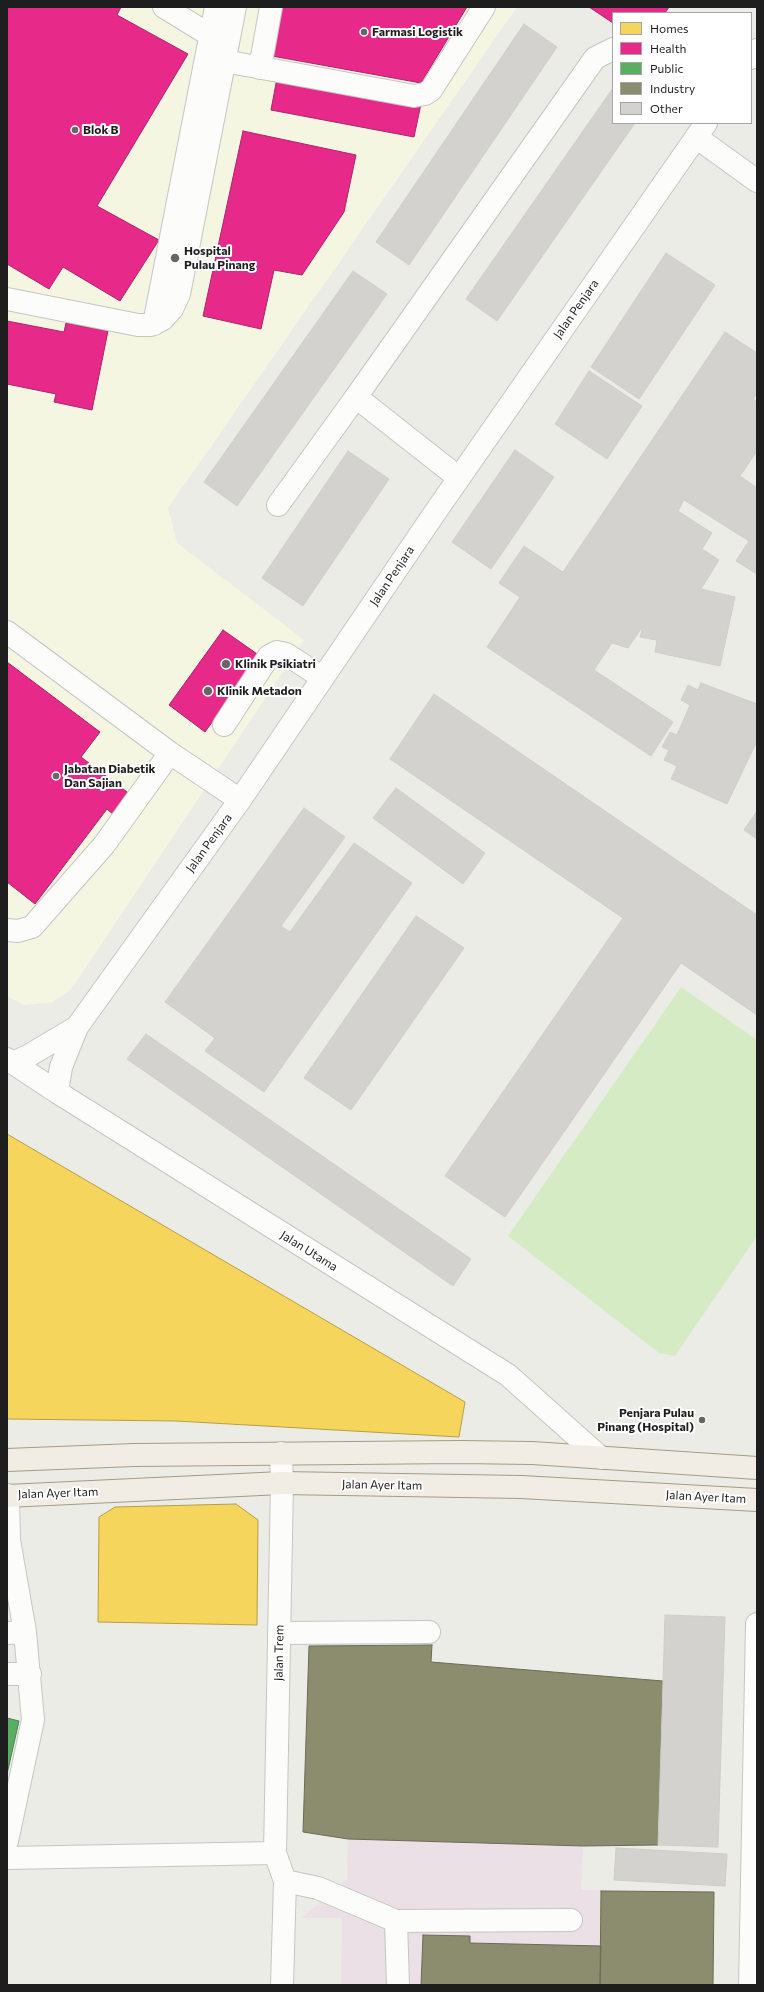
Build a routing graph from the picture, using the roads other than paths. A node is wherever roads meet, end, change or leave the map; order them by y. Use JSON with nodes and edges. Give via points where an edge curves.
{"nodes":[{"id":1,"x":164,"y":7,"type":"edge"},
{"id":2,"x":216,"y":7,"type":"edge"},
{"id":3,"x":235,"y":7,"type":"edge"},
{"id":4,"x":271,"y":7,"type":"edge"},
{"id":5,"x":484,"y":7,"type":"edge"},
{"id":6,"x":221,"y":47,"type":"junction"},
{"id":7,"x":612,"y":50,"type":"edge"},
{"id":8,"x":260,"y":68,"type":"junction"},
{"id":9,"x":701,"y":130,"type":"edge"},
{"id":10,"x":757,"y":181,"type":"edge"},
{"id":11,"x":7,"y":299,"type":"edge"},
{"id":12,"x":154,"y":324,"type":"junction"},
{"id":13,"x":356,"y":397,"type":"junction"},
{"id":14,"x":458,"y":478,"type":"junction"},
{"id":15,"x":278,"y":505,"type":"dead end"},
{"id":16,"x":7,"y":632,"type":"edge"},
{"id":17,"x":324,"y":678,"type":"junction"},
{"id":18,"x":224,"y":725,"type":"dead end"},
{"id":19,"x":170,"y":753,"type":"junction"},
{"id":20,"x":240,"y":800,"type":"junction"},
{"id":21,"x":7,"y":930,"type":"edge"},
{"id":22,"x":77,"y":1027,"type":"junction"},
{"id":23,"x":10,"y":1061,"type":"edge"},
{"id":24,"x":57,"y":1092,"type":"junction"},
{"id":25,"x":281,"y":1453,"type":"junction"},
{"id":26,"x":601,"y":1458,"type":"junction"},
{"id":27,"x":7,"y":1460,"type":"edge"},
{"id":28,"x":757,"y":1468,"type":"edge"},
{"id":29,"x":282,"y":1484,"type":"junction"},
{"id":30,"x":7,"y":1496,"type":"edge"},
{"id":31,"x":757,"y":1500,"type":"edge"},
{"id":32,"x":8,"y":1540,"type":"edge"},
{"id":33,"x":757,"y":1624,"type":"edge"},
{"id":34,"x":429,"y":1632,"type":"dead end"},
{"id":35,"x":16,"y":1633,"type":"edge"},
{"id":36,"x":279,"y":1633,"type":"junction"},
{"id":37,"x":756,"y":1653,"type":"edge"},
{"id":38,"x":7,"y":1674,"type":"edge"},
{"id":39,"x":30,"y":1674,"type":"junction"},
{"id":40,"x":755,"y":1838,"type":"edge"},
{"id":41,"x":7,"y":1841,"type":"edge"},
{"id":42,"x":276,"y":1853,"type":"junction"},
{"id":43,"x":7,"y":1858,"type":"edge"},
{"id":44,"x":285,"y":1881,"type":"junction"},
{"id":45,"x":571,"y":1920,"type":"dead end"},
{"id":46,"x":396,"y":1921,"type":"junction"},
{"id":47,"x":282,"y":1985,"type":"edge"},
{"id":48,"x":398,"y":1985,"type":"edge"},
{"id":49,"x":750,"y":1985,"type":"edge"}],
"edges":[{"from":1,"to":6,"type":"street"},
{"from":2,"to":6,"type":"street"},
{"from":3,"to":6,"type":"street"},
{"from":4,"to":8,"type":"street"},
{"from":5,"to":8,"type":"street","via":[[432,90],[425,94],[414,96]]},
{"from":6,"to":8,"type":"street"},
{"from":6,"to":12,"type":"street"},
{"from":6,"to":12,"type":"street","via":[[179,294],[172,309]]},
{"from":7,"to":13,"type":"street","via":[[595,58]]},
{"from":9,"to":10,"type":"street"},
{"from":9,"to":14,"type":"street","name":"Jalan Penjara"},
{"from":11,"to":12,"type":"street","via":[[138,325]]},
{"from":13,"to":14,"type":"street"},
{"from":13,"to":15,"type":"street"},
{"from":14,"to":17,"type":"street","name":"Jalan Penjara"},
{"from":16,"to":19,"type":"street"},
{"from":17,"to":18,"type":"street","via":[[286,654],[277,652],[269,656]]},
{"from":17,"to":20,"type":"street","name":"Jalan Penjara"},
{"from":19,"to":20,"type":"street"},
{"from":19,"to":21,"type":"street","via":[[104,845],[32,927],[18,931]]},
{"from":20,"to":22,"type":"street","name":"Jalan Penjara"},
{"from":22,"to":23,"type":"street","name":"Jalan Penjara","via":[[28,1056]]},
{"from":22,"to":24,"type":"street","name":"Jalan Penjara","via":[[61,1067]]},
{"from":23,"to":24,"type":"street","name":"Jalan Utama"},
{"from":24,"to":26,"type":"street","name":"Jalan Utama","via":[[508,1376]]},
{"from":25,"to":26,"type":"main road","via":[[532,1453]]},
{"from":25,"to":27,"type":"main road"},
{"from":25,"to":29,"type":"street","name":"Jalan Trem"},
{"from":26,"to":28,"type":"main road"},
{"from":29,"to":30,"type":"main road","name":"Jalan Ayer Itam"},
{"from":29,"to":31,"type":"main road","name":"Jalan Ayer Itam","via":[[520,1487]]},
{"from":29,"to":36,"type":"street","name":"Jalan Trem"},
{"from":30,"to":32,"type":"street"},
{"from":32,"to":35,"type":"street"},
{"from":33,"to":37,"type":"street"},
{"from":34,"to":36,"type":"street"},
{"from":35,"to":39,"type":"street"},
{"from":36,"to":42,"type":"street","name":"Jalan Trem"},
{"from":37,"to":40,"type":"street"},
{"from":38,"to":39,"type":"street"},
{"from":39,"to":41,"type":"street","via":[[33,1720]]},
{"from":40,"to":49,"type":"street"},
{"from":42,"to":43,"type":"street"},
{"from":42,"to":44,"type":"street","name":"Jalan Trem"},
{"from":44,"to":46,"type":"street","via":[[318,1888]]},
{"from":44,"to":47,"type":"street","name":"Jalan Trem"},
{"from":45,"to":46,"type":"street"},
{"from":46,"to":48,"type":"street"}]}
